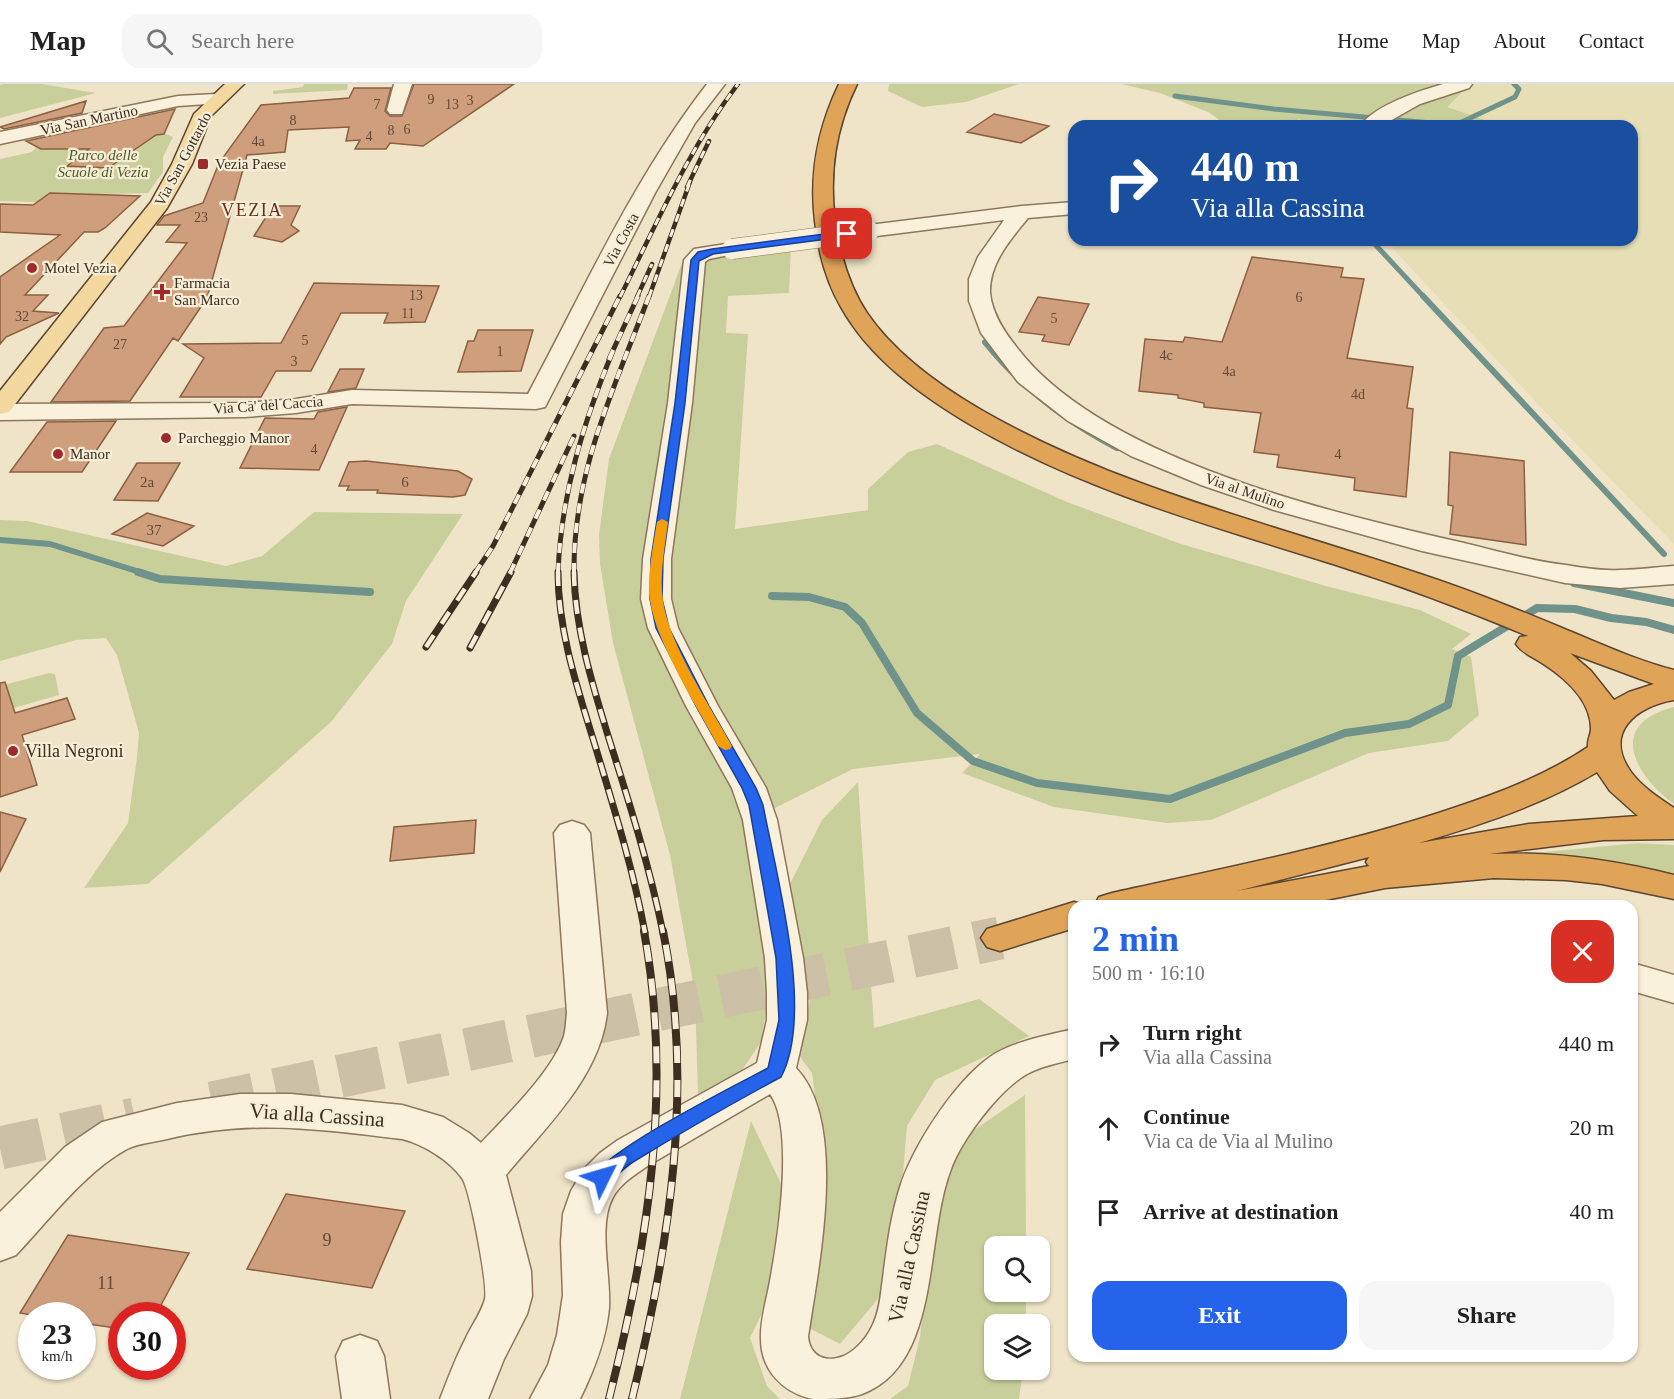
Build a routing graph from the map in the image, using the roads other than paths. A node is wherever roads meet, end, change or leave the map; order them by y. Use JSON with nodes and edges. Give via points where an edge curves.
{"nodes":[{"id":1,"x":235,"y":84,"type":"edge"},
{"id":2,"x":404,"y":84,"type":"edge"},
{"id":3,"x":716,"y":84,"type":"edge"},
{"id":4,"x":828,"y":84,"type":"edge"},
{"id":5,"x":848,"y":84,"type":"edge"},
{"id":6,"x":1463,"y":84,"type":"edge"},
{"id":7,"x":178,"y":92,"type":"edge"},
{"id":8,"x":216,"y":99,"type":"junction"},
{"id":9,"x":396,"y":110,"type":"dead end"},
{"id":10,"x":1378,"y":120,"type":"edge"},
{"id":11,"x":0,"y":138,"type":"edge"},
{"id":12,"x":1068,"y":208,"type":"edge"},
{"id":13,"x":1022,"y":212,"type":"junction"},
{"id":14,"x":536,"y":402,"type":"joint"},
{"id":15,"x":0,"y":407,"type":"edge"},
{"id":16,"x":0,"y":412,"type":"edge"},
{"id":17,"x":1674,"y":575,"type":"edge"},
{"id":18,"x":1449,"y":601,"type":"junction"},
{"id":19,"x":1540,"y":639,"type":"junction"},
{"id":20,"x":1674,"y":680,"type":"edge"},
{"id":21,"x":1674,"y":690,"type":"edge"},
{"id":22,"x":1606,"y":740,"type":"junction"},
{"id":23,"x":1674,"y":823,"type":"edge"},
{"id":24,"x":1674,"y":828,"type":"edge"},
{"id":25,"x":572,"y":833,"type":"dead end"},
{"id":26,"x":1674,"y":887,"type":"edge"},
{"id":27,"x":1139,"y":900,"type":"edge"},
{"id":28,"x":1202,"y":900,"type":"edge"},
{"id":29,"x":1265,"y":900,"type":"edge"},
{"id":30,"x":1068,"y":917,"type":"edge"},
{"id":31,"x":1068,"y":929,"type":"edge"},
{"id":32,"x":1638,"y":979,"type":"edge"},
{"id":33,"x":1674,"y":988,"type":"edge"},
{"id":34,"x":1068,"y":1046,"type":"edge"},
{"id":35,"x":775,"y":1072,"type":"junction"},
{"id":36,"x":483,"y":1171,"type":"junction"},
{"id":37,"x":0,"y":1242,"type":"edge"},
{"id":38,"x":464,"y":1399,"type":"edge"},
{"id":39,"x":554,"y":1399,"type":"edge"}],
"edges":[{"from":1,"to":8,"type":"main road","name":"Via San Gottardo"},
{"from":2,"to":9,"type":"street"},
{"from":3,"to":14,"type":"street","name":"Via Costa","via":[[687,122],[645,193]]},
{"from":4,"to":18,"type":"highway","via":[[814,112],[801,163],[800,205],[808,252],[820,289],[842,328],[893,381],[967,432],[1043,471],[1131,507]]},
{"from":5,"to":18,"type":"highway","via":[[833,115],[822,163],[828,246],[840,283],[856,313],[904,367],[983,423],[1057,461]]},
{"from":6,"to":10,"type":"street","via":[[1437,91]]},
{"from":7,"to":8,"type":"street","name":"Via San Martino"},
{"from":7,"to":11,"type":"street","name":"Via San Martino"},
{"from":8,"to":15,"type":"main road","name":"Via San Gottardo","via":[[201,118],[160,204]]},
{"from":12,"to":13,"type":"street"},
{"from":13,"to":17,"type":"street","name":"Via al Mulino","via":[[988,259],[979,290],[981,306],[999,345],[1023,374],[1082,419],[1125,443],[1201,477],[1421,543],[1563,574],[1618,579]]},
{"from":13,"to":35,"type":"street","bridge":true,"via":[[732,249],[702,254],[695,260],[680,403],[657,559],[656,599],[663,628],[749,788],[760,820],[787,993],[788,1020]]},
{"from":14,"to":16,"type":"street","name":"Via Ca' del Caccia","via":[[352,397],[245,410]]},
{"from":18,"to":19,"type":"highway"},
{"from":19,"to":20,"type":"highway"},
{"from":19,"to":22,"type":"highway","via":[[1553,656],[1577,675],[1600,706]]},
{"from":21,"to":22,"type":"highway","via":[[1649,695],[1618,711]]},
{"from":22,"to":23,"type":"highway","via":[[1616,775],[1630,791]]},
{"from":22,"to":27,"type":"highway","via":[[1581,769],[1548,786],[1396,840]]},
{"from":24,"to":28,"type":"highway","via":[[1604,830],[1492,842]]},
{"from":25,"to":36,"type":"street","via":[[587,1013],[584,1037],[560,1078]]},
{"from":26,"to":29,"type":"highway","via":[[1576,867],[1486,865],[1383,876]]},
{"from":30,"to":31,"type":"highway","via":[[1000,938]]},
{"from":32,"to":33,"type":"street"},
{"from":34,"to":35,"type":"street","name":"Via alla Cassina","via":[[1014,1062],[991,1078],[960,1117],[941,1145],[921,1193],[903,1296],[891,1338],[869,1367],[837,1379],[819,1379],[802,1372],[791,1363],[786,1351],[786,1319],[800,1241],[803,1128],[791,1089]]},
{"from":35,"to":39,"type":"street","via":[[618,1162],[597,1185],[587,1202],[585,1216],[585,1311],[569,1369]]},
{"from":36,"to":37,"type":"street","name":"Via alla Cassina","via":[[437,1134],[402,1122],[291,1110],[240,1110],[117,1134],[80,1159]]},
{"from":36,"to":38,"type":"street","via":[[508,1270],[509,1296]]}]}
